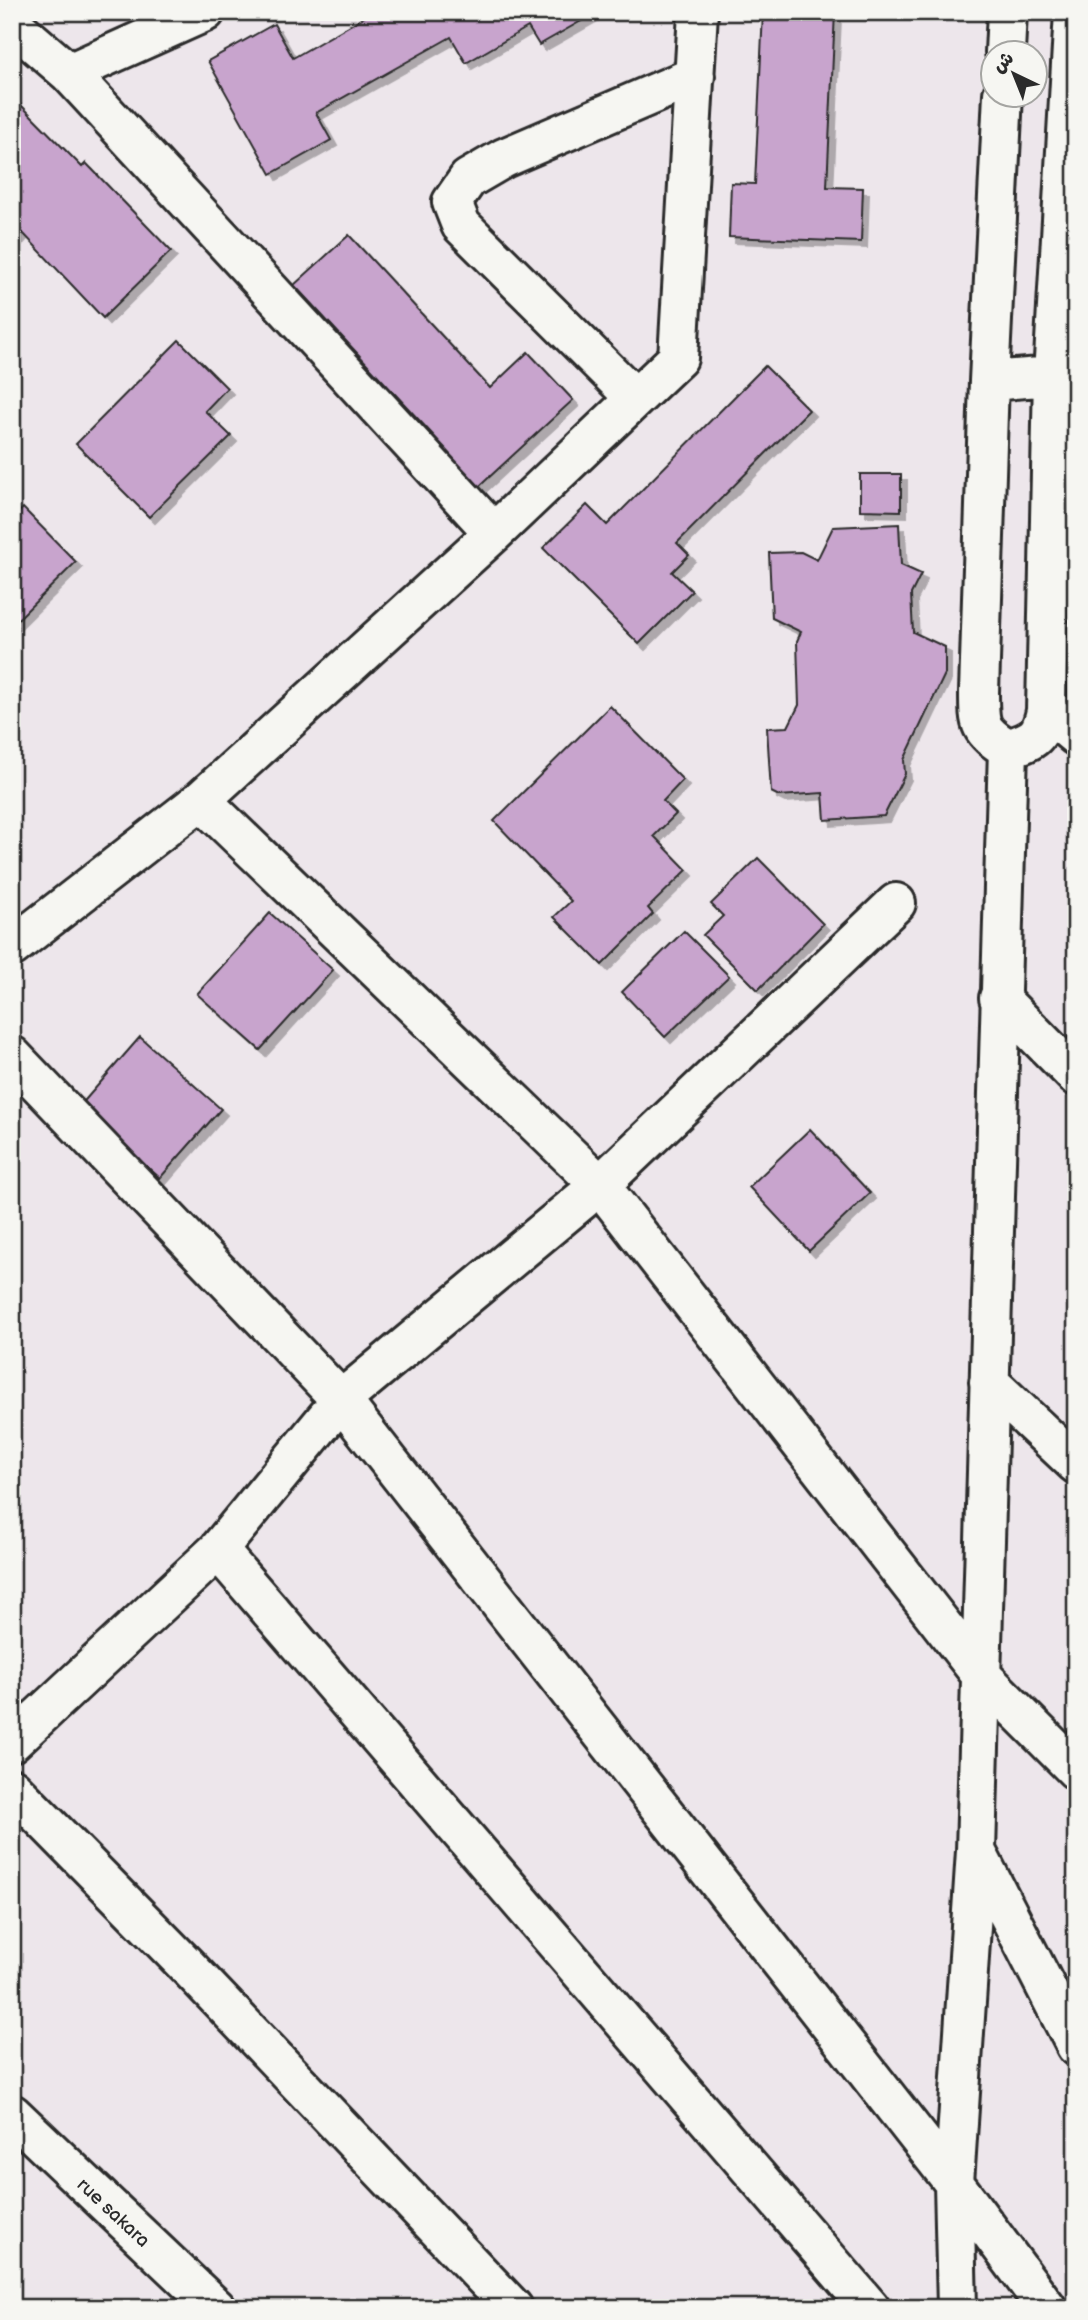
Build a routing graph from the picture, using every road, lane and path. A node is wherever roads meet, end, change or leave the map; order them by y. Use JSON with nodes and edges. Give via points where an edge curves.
{"nodes":[{"id":1,"x":205,"y":12,"type":"edge"},
{"id":2,"x":698,"y":12,"type":"edge"},
{"id":3,"x":1007,"y":12,"type":"edge"},
{"id":4,"x":1074,"y":12,"type":"edge"},
{"id":5,"x":12,"y":24,"type":"edge"},
{"id":6,"x":1006,"y":38,"type":"edge"},
{"id":7,"x":69,"y":73,"type":"junction"},
{"id":8,"x":695,"y":76,"type":"junction"},
{"id":9,"x":1002,"y":108,"type":"edge"},
{"id":10,"x":1064,"y":364,"type":"edge"},
{"id":11,"x":989,"y":381,"type":"junction"},
{"id":12,"x":635,"y":398,"type":"junction"},
{"id":13,"x":494,"y":533,"type":"junction"},
{"id":14,"x":1076,"y":651,"type":"edge"},
{"id":15,"x":1046,"y":695,"type":"junction"},
{"id":16,"x":1076,"y":736,"type":"edge"},
{"id":17,"x":1008,"y":749,"type":"junction"},
{"id":18,"x":201,"y":800,"type":"junction"},
{"id":19,"x":896,"y":903,"type":"dead end"},
{"id":20,"x":12,"y":947,"type":"edge"},
{"id":21,"x":999,"y":998,"type":"junction"},
{"id":22,"x":12,"y":1056,"type":"edge"},
{"id":23,"x":1076,"y":1076,"type":"edge"},
{"id":24,"x":600,"y":1185,"type":"junction"},
{"id":25,"x":989,"y":1382,"type":"junction"},
{"id":26,"x":341,"y":1400,"type":"junction"},
{"id":27,"x":1076,"y":1464,"type":"edge"},
{"id":28,"x":218,"y":1550,"type":"junction"},
{"id":29,"x":981,"y":1675,"type":"junction"},
{"id":30,"x":12,"y":1742,"type":"edge"},
{"id":31,"x":1076,"y":1770,"type":"edge"},
{"id":32,"x":12,"y":1788,"type":"edge"},
{"id":33,"x":976,"y":1851,"type":"junction"},
{"id":34,"x":1076,"y":2046,"type":"edge"},
{"id":35,"x":12,"y":2114,"type":"edge"},
{"id":36,"x":954,"y":2183,"type":"junction"},
{"id":37,"x":216,"y":2308,"type":"edge"},
{"id":38,"x":513,"y":2308,"type":"edge"},
{"id":39,"x":870,"y":2308,"type":"edge"},
{"id":40,"x":957,"y":2308,"type":"edge"},
{"id":41,"x":1047,"y":2308,"type":"edge"}],
"edges":[{"from":1,"to":7,"type":"street"},
{"from":2,"to":8,"type":"street"},
{"from":3,"to":6,"type":"street"},
{"from":4,"to":10,"type":"street"},
{"from":5,"to":7,"type":"street"},
{"from":7,"to":13,"type":"street"},
{"from":8,"to":12,"type":"street","via":[[678,358]]},
{"from":8,"to":12,"type":"street","via":[[503,158],[468,179],[452,202],[461,225]]},
{"from":9,"to":11,"type":"street"},
{"from":10,"to":11,"type":"street"},
{"from":10,"to":15,"type":"street"},
{"from":11,"to":17,"type":"street","via":[[979,719],[985,733]]},
{"from":12,"to":13,"type":"street"},
{"from":13,"to":18,"type":"street"},
{"from":14,"to":15,"type":"street"},
{"from":15,"to":16,"type":"street"},
{"from":15,"to":17,"type":"street","via":[[1042,728],[1030,741]]},
{"from":17,"to":21,"type":"street"},
{"from":18,"to":20,"type":"street"},
{"from":18,"to":24,"type":"street"},
{"from":19,"to":24,"type":"street"},
{"from":21,"to":23,"type":"street"},
{"from":21,"to":25,"type":"street"},
{"from":22,"to":26,"type":"street"},
{"from":24,"to":26,"type":"street"},
{"from":24,"to":29,"type":"street"},
{"from":25,"to":27,"type":"street"},
{"from":25,"to":29,"type":"street"},
{"from":26,"to":28,"type":"street"},
{"from":26,"to":36,"type":"street"},
{"from":28,"to":30,"type":"street"},
{"from":28,"to":39,"type":"street"},
{"from":29,"to":31,"type":"street"},
{"from":29,"to":33,"type":"street"},
{"from":32,"to":38,"type":"street"},
{"from":33,"to":34,"type":"street"},
{"from":33,"to":36,"type":"street"},
{"from":35,"to":37,"type":"street","name":"rue sakara"},
{"from":36,"to":40,"type":"street"},
{"from":36,"to":41,"type":"street"}]}
